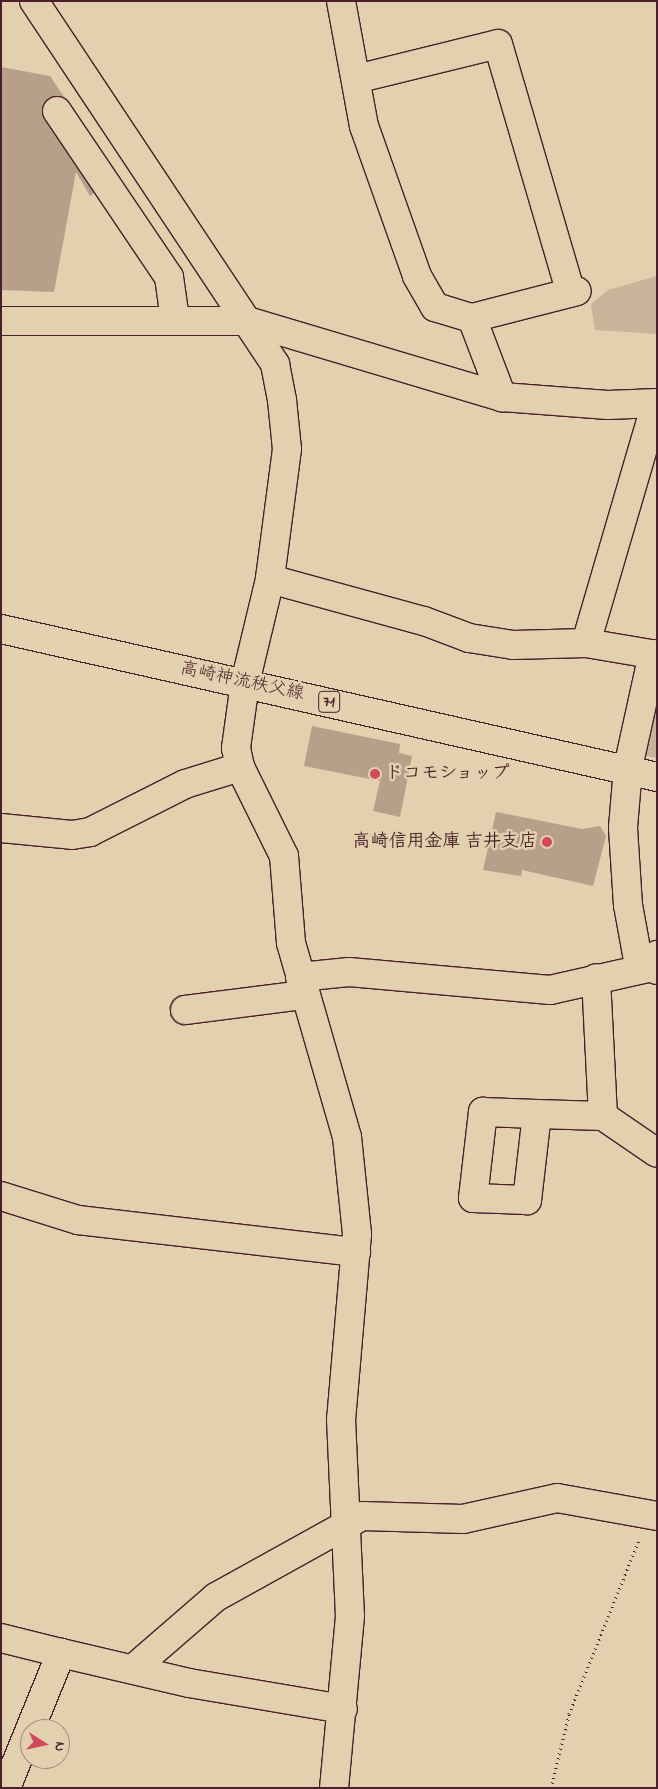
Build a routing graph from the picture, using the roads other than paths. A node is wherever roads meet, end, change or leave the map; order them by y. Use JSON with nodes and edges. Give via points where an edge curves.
{"nodes":[{"id":1,"x":34,"y":1,"type":"edge"},
{"id":2,"x":341,"y":1,"type":"edge"},
{"id":3,"x":356,"y":79,"type":"junction"},
{"id":4,"x":57,"y":111,"type":"dead end"},
{"id":5,"x":472,"y":318,"type":"junction"},
{"id":6,"x":175,"y":319,"type":"junction"},
{"id":7,"x":1,"y":321,"type":"edge"},
{"id":8,"x":247,"y":321,"type":"junction"},
{"id":9,"x":502,"y":397,"type":"junction"},
{"id":10,"x":656,"y":403,"type":"edge"},
{"id":11,"x":270,"y":579,"type":"junction"},
{"id":12,"x":1,"y":629,"type":"edge"},
{"id":13,"x":586,"y":643,"type":"junction"},
{"id":14,"x":655,"y":655,"type":"edge"},
{"id":15,"x":245,"y":683,"type":"junction"},
{"id":16,"x":240,"y":767,"type":"junction"},
{"id":17,"x":628,"y":768,"type":"junction"},
{"id":18,"x":657,"y":777,"type":"edge"},
{"id":19,"x":1,"y":828,"type":"edge"},
{"id":20,"x":654,"y":964,"type":"edge"},
{"id":21,"x":596,"y":978,"type":"junction"},
{"id":22,"x":302,"y":986,"type":"junction"},
{"id":23,"x":185,"y":1010,"type":"dead end"},
{"id":24,"x":536,"y":1114,"type":"dead end"},
{"id":25,"x":603,"y":1116,"type":"junction"},
{"id":26,"x":657,"y":1153,"type":"edge"},
{"id":27,"x":1,"y":1196,"type":"edge"},
{"id":28,"x":356,"y":1252,"type":"junction"},
{"id":29,"x":653,"y":1515,"type":"edge"},
{"id":30,"x":346,"y":1521,"type":"junction"},
{"id":31,"x":1,"y":1638,"type":"edge"},
{"id":32,"x":61,"y":1653,"type":"junction"},
{"id":33,"x":134,"y":1668,"type":"junction"},
{"id":34,"x":343,"y":1709,"type":"junction"},
{"id":35,"x":6,"y":1788,"type":"edge"},
{"id":36,"x":334,"y":1788,"type":"edge"}],
"edges":[{"from":1,"to":8,"type":"street"},
{"from":2,"to":3,"type":"street"},
{"from":3,"to":5,"type":"street","via":[[364,126],[417,276],[435,307]]},
{"from":3,"to":5,"type":"street","via":[[498,44],[574,292]]},
{"from":4,"to":6,"type":"street","via":[[169,277]]},
{"from":5,"to":9,"type":"street"},
{"from":6,"to":7,"type":"street"},
{"from":6,"to":8,"type":"street"},
{"from":8,"to":9,"type":"street"},
{"from":8,"to":11,"type":"street","via":[[276,364],[286,439]]},
{"from":9,"to":10,"type":"street"},
{"from":10,"to":13,"type":"street"},
{"from":11,"to":13,"type":"street","via":[[424,621],[469,638],[514,645]]},
{"from":11,"to":15,"type":"street"},
{"from":12,"to":15,"type":"street","name":"高崎神流秩父線","number":"71"},
{"from":13,"to":14,"type":"street"},
{"from":14,"to":17,"type":"street"},
{"from":15,"to":16,"type":"street","via":[[236,748]]},
{"from":15,"to":17,"type":"street","name":"高崎神流秩父線","number":"71"},
{"from":16,"to":19,"type":"street","via":[[185,784],[90,832],[72,835]]},
{"from":16,"to":22,"type":"street","via":[[284,856],[291,943]]},
{"from":17,"to":18,"type":"street","name":"高崎神流秩父線","number":"71"},
{"from":17,"to":20,"type":"street","via":[[623,828],[628,906],[638,960]]},
{"from":20,"to":21,"type":"street"},
{"from":21,"to":22,"type":"street","via":[[550,990],[524,991],[349,972]]},
{"from":21,"to":25,"type":"street"},
{"from":22,"to":23,"type":"street"},
{"from":22,"to":28,"type":"street","via":[[347,1137]]},
{"from":24,"to":25,"type":"street"},
{"from":25,"to":26,"type":"street"},
{"from":27,"to":28,"type":"street","via":[[78,1220]]},
{"from":28,"to":30,"type":"street","via":[[341,1419]]},
{"from":29,"to":30,"type":"street","via":[[557,1498],[483,1518],[386,1514]]},
{"from":30,"to":33,"type":"street","via":[[216,1598]]},
{"from":30,"to":34,"type":"street","via":[[350,1616]]},
{"from":31,"to":32,"type":"street"},
{"from":32,"to":33,"type":"street"},
{"from":32,"to":35,"type":"street"},
{"from":33,"to":34,"type":"street","via":[[188,1683]]},
{"from":34,"to":36,"type":"street"}]}
